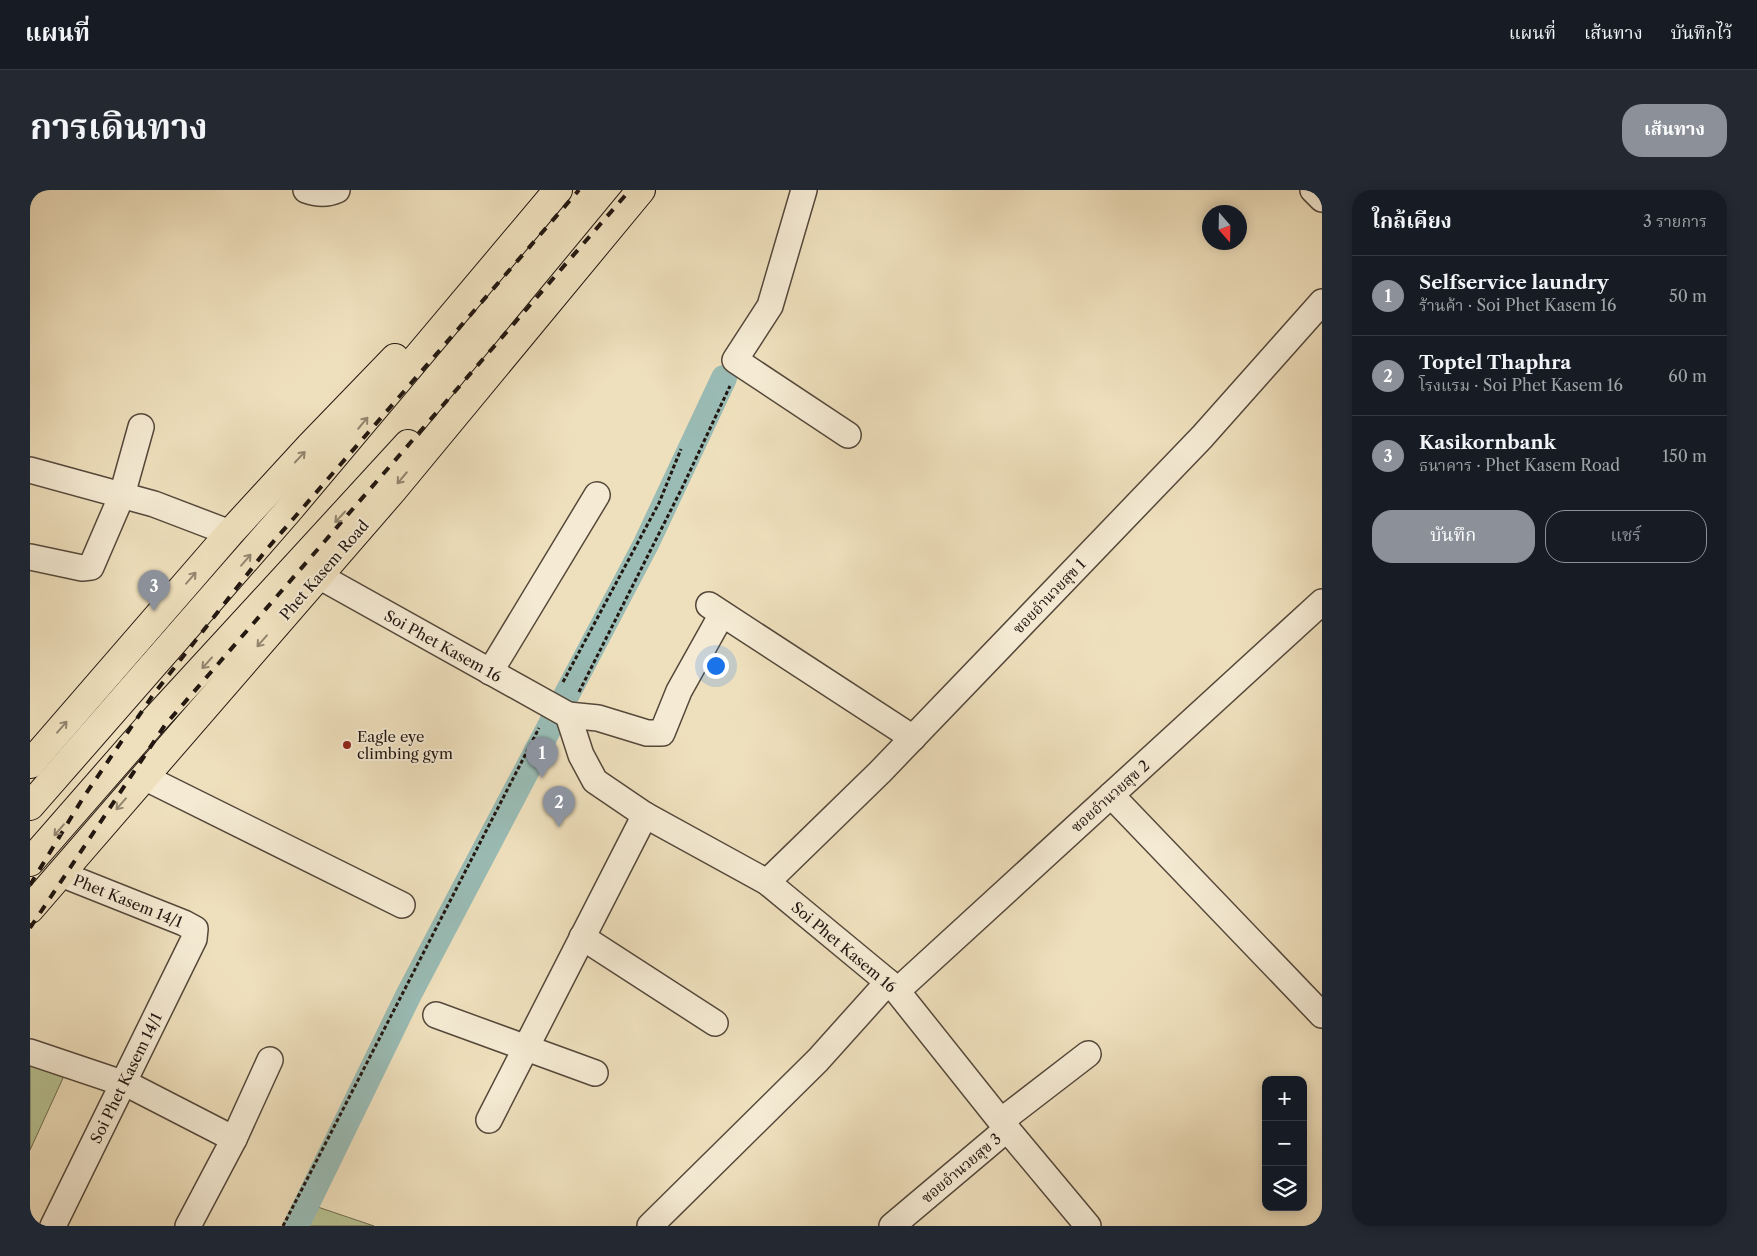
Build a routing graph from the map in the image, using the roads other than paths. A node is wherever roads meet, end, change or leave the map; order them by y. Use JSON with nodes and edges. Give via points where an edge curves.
{"nodes":[{"id":1,"x":306,"y":190,"type":"edge"},
{"id":2,"x":337,"y":190,"type":"edge"},
{"id":3,"x":557,"y":190,"type":"edge"},
{"id":4,"x":642,"y":190,"type":"edge"},
{"id":5,"x":804,"y":190,"type":"edge"},
{"id":6,"x":612,"y":225,"type":"junction"},
{"id":7,"x":1322,"y":302,"type":"edge"},
{"id":8,"x":141,"y":427,"type":"dead end"},
{"id":9,"x":848,"y":435,"type":"dead end"},
{"id":10,"x":30,"y":470,"type":"edge"},
{"id":11,"x":122,"y":495,"type":"junction"},
{"id":12,"x":597,"y":495,"type":"dead end"},
{"id":13,"x":230,"y":533,"type":"junction"},
{"id":14,"x":30,"y":557,"type":"edge"},
{"id":15,"x":319,"y":576,"type":"junction"},
{"id":16,"x":1322,"y":602,"type":"edge"},
{"id":17,"x":490,"y":672,"type":"junction"},
{"id":18,"x":560,"y":710,"type":"junction"},
{"id":19,"x":913,"y":738,"type":"junction"},
{"id":20,"x":30,"y":764,"type":"edge"},
{"id":21,"x":144,"y":777,"type":"junction"},
{"id":22,"x":1111,"y":795,"type":"junction"},
{"id":23,"x":30,"y":806,"type":"edge"},
{"id":24,"x":645,"y":815,"type":"junction"},
{"id":25,"x":30,"y":862,"type":"edge"},
{"id":26,"x":62,"y":874,"type":"junction"},
{"id":27,"x":767,"y":882,"type":"junction"},
{"id":28,"x":402,"y":905,"type":"dead end"},
{"id":29,"x":30,"y":909,"type":"edge"},
{"id":30,"x":195,"y":929,"type":"joint"},
{"id":31,"x":582,"y":937,"type":"junction"},
{"id":32,"x":893,"y":987,"type":"junction"},
{"id":33,"x":436,"y":1015,"type":"dead end"},
{"id":34,"x":1322,"y":1015,"type":"edge"},
{"id":35,"x":715,"y":1023,"type":"dead end"},
{"id":36,"x":526,"y":1047,"type":"junction"},
{"id":37,"x":30,"y":1052,"type":"edge"},
{"id":38,"x":1088,"y":1054,"type":"dead end"},
{"id":39,"x":270,"y":1060,"type":"dead end"},
{"id":40,"x":595,"y":1073,"type":"dead end"},
{"id":41,"x":124,"y":1084,"type":"junction"},
{"id":42,"x":489,"y":1120,"type":"dead end"},
{"id":43,"x":1004,"y":1125,"type":"junction"},
{"id":44,"x":234,"y":1139,"type":"junction"},
{"id":45,"x":53,"y":1226,"type":"edge"},
{"id":46,"x":188,"y":1226,"type":"edge"},
{"id":47,"x":650,"y":1226,"type":"edge"},
{"id":48,"x":892,"y":1226,"type":"edge"},
{"id":49,"x":1088,"y":1226,"type":"edge"}],
"edges":[{"from":1,"to":2,"type":"street","via":[[317,194]]},
{"from":13,"to":3,"type":"main road","one_way":true},
{"from":23,"to":3,"type":"main road","one_way":true,"via":[[295,503]]},
{"from":4,"to":6,"type":"main road","name":"Phet Kasem Road"},
{"from":5,"to":9,"type":"street","via":[[770,306],[735,360]]},
{"from":6,"to":15,"type":"main road","name":"Phet Kasem Road","one_way":true},
{"from":6,"to":25,"type":"main road","name":"Phet Kasem Road","one_way":true,"via":[[316,543]]},
{"from":7,"to":19,"type":"street","name":"ซอยอำนวยสุข 1","via":[[1202,437]]},
{"from":8,"to":11,"type":"street"},
{"from":10,"to":11,"type":"street"},
{"from":11,"to":13,"type":"street"},
{"from":11,"to":14,"type":"street","via":[[91,567]]},
{"from":12,"to":17,"type":"street"},
{"from":20,"to":13,"type":"main road","one_way":true},
{"from":15,"to":17,"type":"street","name":"Soi Phet Kasem 16"},
{"from":15,"to":21,"type":"main road","name":"Phet Kasem Road","one_way":true},
{"from":16,"to":22,"type":"street","name":"ซอยอำนวยสุข 2"},
{"from":17,"to":18,"type":"street","name":"Soi Phet Kasem 16"},
{"from":18,"to":19,"type":"street","name":"Soi Phet Kasem 16","via":[[647,733],[662,732],[715,610]]},
{"from":18,"to":24,"type":"street","name":"Soi Phet Kasem 16","via":[[595,781]]},
{"from":19,"to":27,"type":"street","name":"ซอยอำนวยสุข 1"},
{"from":21,"to":26,"type":"main road","name":"Phet Kasem Road","one_way":true},
{"from":21,"to":28,"type":"street"},
{"from":22,"to":32,"type":"street","name":"ซอยอำนวยสุข 2"},
{"from":22,"to":34,"type":"street"},
{"from":24,"to":27,"type":"street","name":"Soi Phet Kasem 16"},
{"from":24,"to":31,"type":"street"},
{"from":26,"to":29,"type":"main road","name":"Phet Kasem Road"},
{"from":26,"to":30,"type":"street","name":"Phet Kasem 14/1"},
{"from":27,"to":32,"type":"street","name":"Soi Phet Kasem 16"},
{"from":30,"to":41,"type":"street","name":"Soi Phet Kasem 14/1","via":[[194,940]]},
{"from":31,"to":35,"type":"street"},
{"from":31,"to":36,"type":"street"},
{"from":32,"to":43,"type":"street","name":"Soi Phet Kasem 16"},
{"from":32,"to":47,"type":"street","name":"ซอยอำนวยสุข 2"},
{"from":33,"to":36,"type":"street"},
{"from":36,"to":40,"type":"street"},
{"from":36,"to":42,"type":"street"},
{"from":37,"to":41,"type":"street"},
{"from":38,"to":43,"type":"street","name":"ซอยอำนวยสุข 3"},
{"from":39,"to":44,"type":"street"},
{"from":41,"to":44,"type":"street"},
{"from":41,"to":45,"type":"street","name":"Soi Phet Kasem 14/1"},
{"from":43,"to":48,"type":"street","name":"ซอยอำนวยสุข 3"},
{"from":43,"to":49,"type":"street","name":"Soi Phet Kasem 16"},
{"from":44,"to":46,"type":"street"}]}
